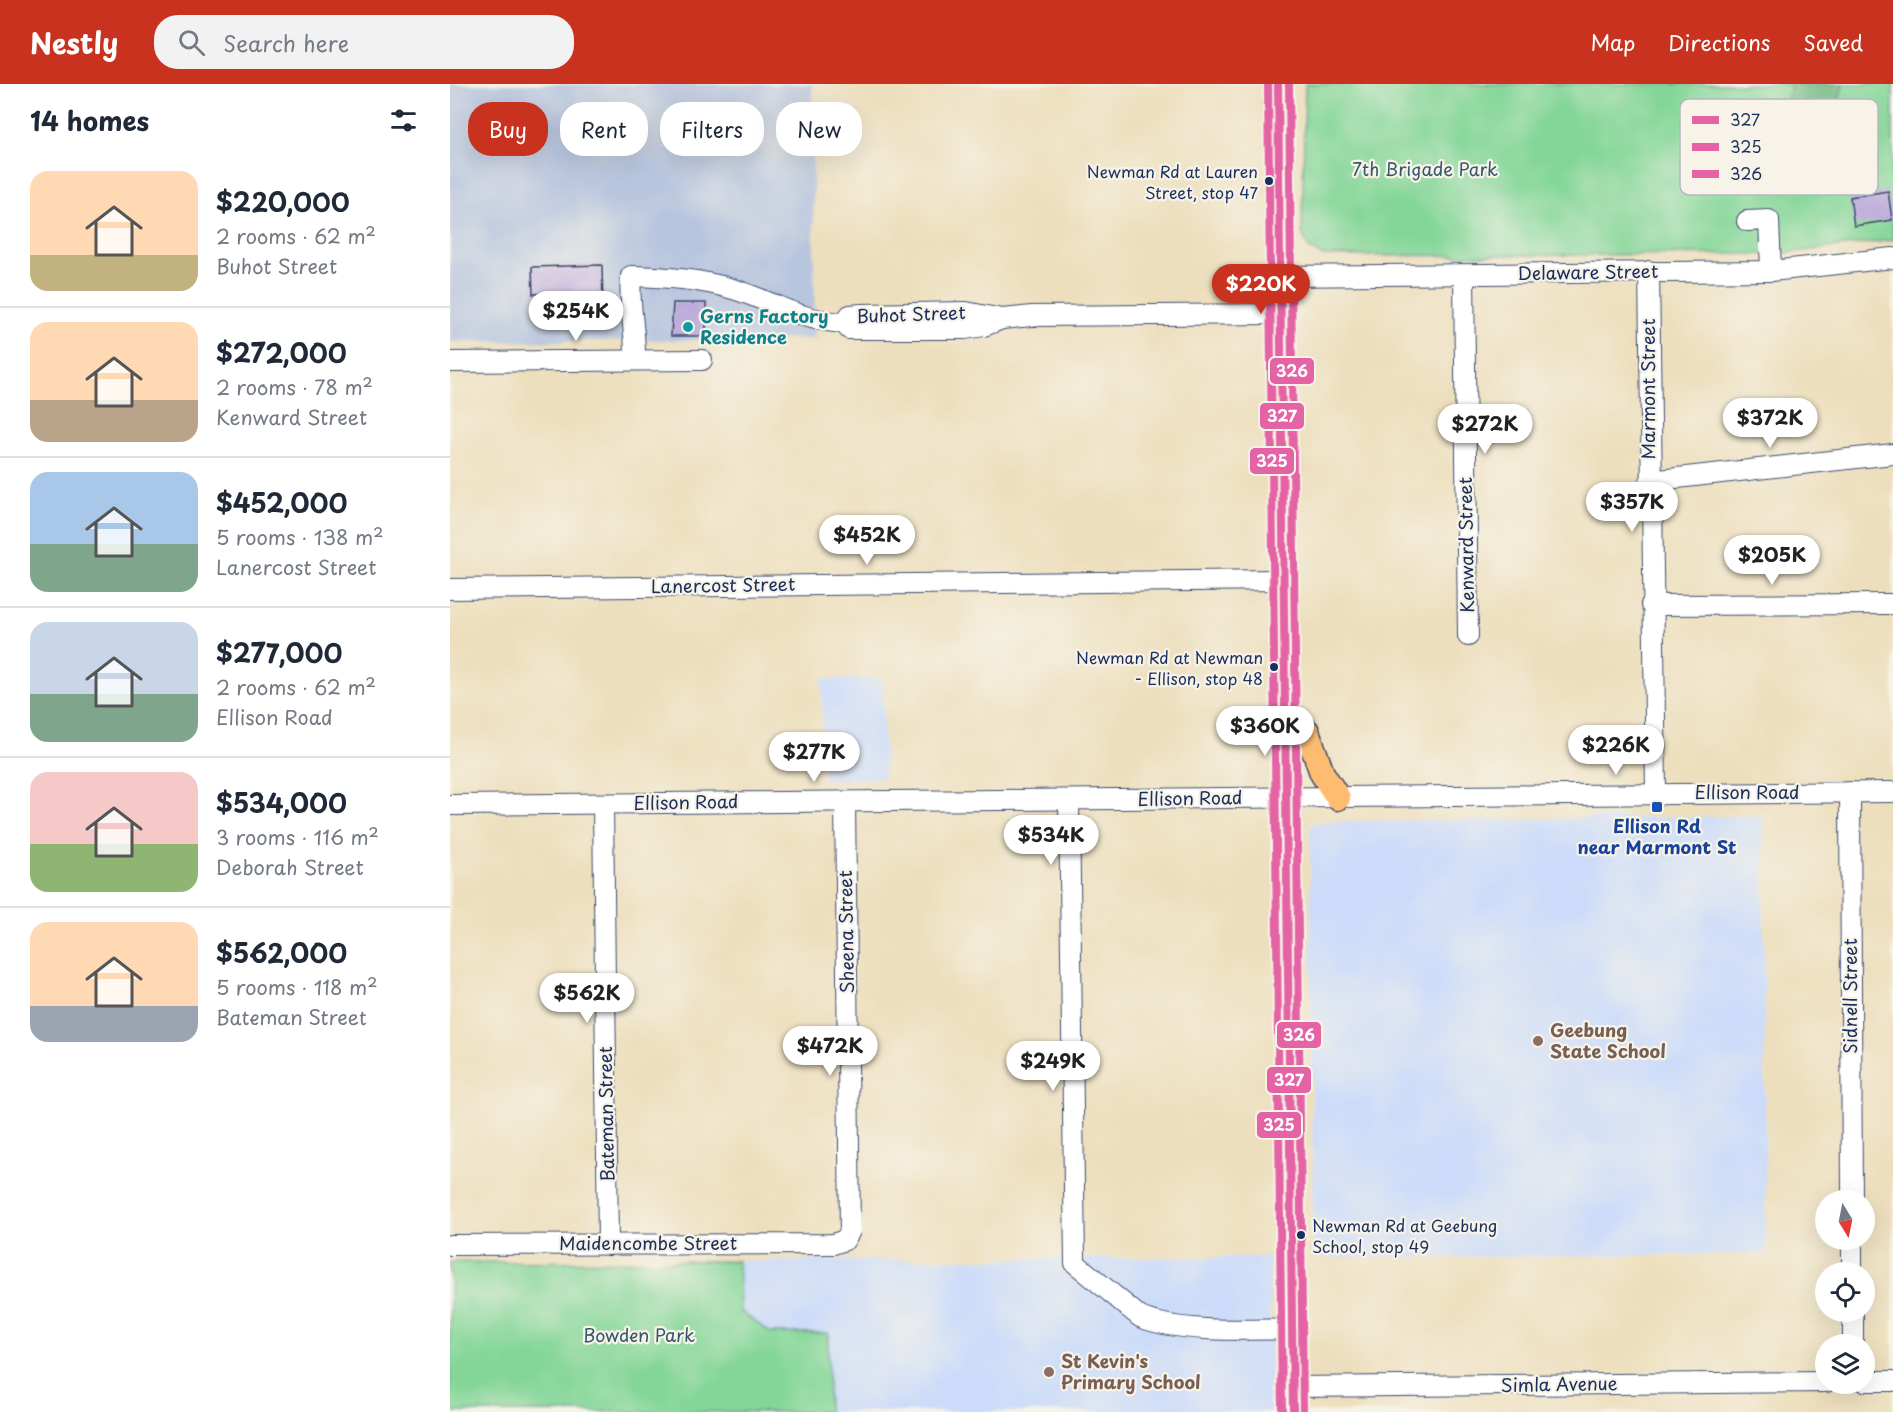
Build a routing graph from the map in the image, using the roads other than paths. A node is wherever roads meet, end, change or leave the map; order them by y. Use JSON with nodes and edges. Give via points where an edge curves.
{"nodes":[{"id":1,"x":1278,"y":84,"type":"edge"},
{"id":2,"x":1747,"y":221,"type":"dead end"},
{"id":3,"x":1893,"y":258,"type":"edge"},
{"id":4,"x":1649,"y":271,"type":"junction"},
{"id":5,"x":1771,"y":271,"type":"junction"},
{"id":6,"x":1464,"y":275,"type":"junction"},
{"id":7,"x":1282,"y":276,"type":"junction"},
{"id":8,"x":1282,"y":314,"type":"junction"},
{"id":9,"x":635,"y":360,"type":"junction"},
{"id":10,"x":702,"y":360,"type":"dead end"},
{"id":11,"x":450,"y":362,"type":"edge"},
{"id":12,"x":1893,"y":454,"type":"edge"},
{"id":13,"x":1650,"y":481,"type":"junction"},
{"id":14,"x":1285,"y":580,"type":"junction"},
{"id":15,"x":450,"y":589,"type":"edge"},
{"id":16,"x":1893,"y":604,"type":"edge"},
{"id":17,"x":1651,"y":605,"type":"junction"},
{"id":18,"x":1468,"y":636,"type":"dead end"},
{"id":19,"x":1286,"y":715,"type":"junction"},
{"id":20,"x":1850,"y":792,"type":"junction"},
{"id":21,"x":1893,"y":792,"type":"edge"},
{"id":22,"x":1656,"y":794,"type":"junction"},
{"id":23,"x":1287,"y":798,"type":"junction"},
{"id":24,"x":1338,"y":798,"type":"junction"},
{"id":25,"x":1069,"y":800,"type":"junction"},
{"id":26,"x":845,"y":802,"type":"junction"},
{"id":27,"x":603,"y":804,"type":"junction"},
{"id":28,"x":450,"y":805,"type":"edge"},
{"id":29,"x":1852,"y":1190,"type":"edge"},
{"id":30,"x":845,"y":1240,"type":"joint"},
{"id":31,"x":450,"y":1245,"type":"edge"},
{"id":32,"x":608,"y":1245,"type":"junction"},
{"id":33,"x":1292,"y":1329,"type":"junction"},
{"id":34,"x":1875,"y":1381,"type":"edge"},
{"id":35,"x":1893,"y":1381,"type":"edge"},
{"id":36,"x":1815,"y":1382,"type":"edge"},
{"id":37,"x":1293,"y":1387,"type":"junction"},
{"id":38,"x":1293,"y":1412,"type":"edge"}],
"edges":[{"from":1,"to":7,"type":"main road"},
{"from":2,"to":5,"type":"street","via":[[1768,220]]},
{"from":3,"to":5,"type":"street","name":"Delaware Street"},
{"from":4,"to":5,"type":"street","name":"Delaware Street"},
{"from":4,"to":6,"type":"street","name":"Delaware Street"},
{"from":4,"to":13,"type":"street","name":"Marmont Street"},
{"from":6,"to":7,"type":"street","name":"Delaware Street"},
{"from":6,"to":18,"type":"street","name":"Kenward Street"},
{"from":7,"to":8,"type":"main road"},
{"from":8,"to":9,"type":"street","name":"Buhot Street","via":[[1002,318],[965,329],[849,329],[844,322],[812,320],[734,289],[683,278],[631,276],[629,298],[636,333]]},
{"from":8,"to":14,"type":"main road"},
{"from":9,"to":10,"type":"street"},
{"from":9,"to":11,"type":"street"},
{"from":12,"to":13,"type":"street"},
{"from":13,"to":17,"type":"street","name":"Marmont Street"},
{"from":14,"to":15,"type":"street","name":"Lanercost Street"},
{"from":14,"to":19,"type":"main road"},
{"from":16,"to":17,"type":"street"},
{"from":17,"to":22,"type":"street","name":"Marmont Street"},
{"from":19,"to":23,"type":"main road"},
{"from":19,"to":24,"type":"main road","via":[[1307,731],[1322,772]]},
{"from":20,"to":21,"type":"street","name":"Ellison Road"},
{"from":20,"to":22,"type":"street","name":"Ellison Road"},
{"from":20,"to":29,"type":"street","name":"Sidnell Street"},
{"from":22,"to":24,"type":"street","name":"Ellison Road"},
{"from":23,"to":24,"type":"street","name":"Ellison Road"},
{"from":23,"to":25,"type":"street","name":"Ellison Road"},
{"from":23,"to":33,"type":"main road"},
{"from":25,"to":26,"type":"street","name":"Ellison Road"},
{"from":25,"to":33,"type":"street","via":[[1075,1263],[1149,1321],[1198,1328]]},
{"from":26,"to":27,"type":"street","name":"Ellison Road"},
{"from":26,"to":30,"type":"street","name":"Sheena Street","via":[[850,1231]]},
{"from":27,"to":28,"type":"street","name":"Ellison Road"},
{"from":27,"to":32,"type":"street","name":"Bateman Street"},
{"from":30,"to":32,"type":"street","name":"Maidencombe Street","via":[[833,1244]]},
{"from":31,"to":32,"type":"street","name":"Maidencombe Street"},
{"from":33,"to":37,"type":"main road"},
{"from":34,"to":35,"type":"street"},
{"from":36,"to":37,"type":"street","name":"Simla Avenue"},
{"from":37,"to":38,"type":"main road"}]}
